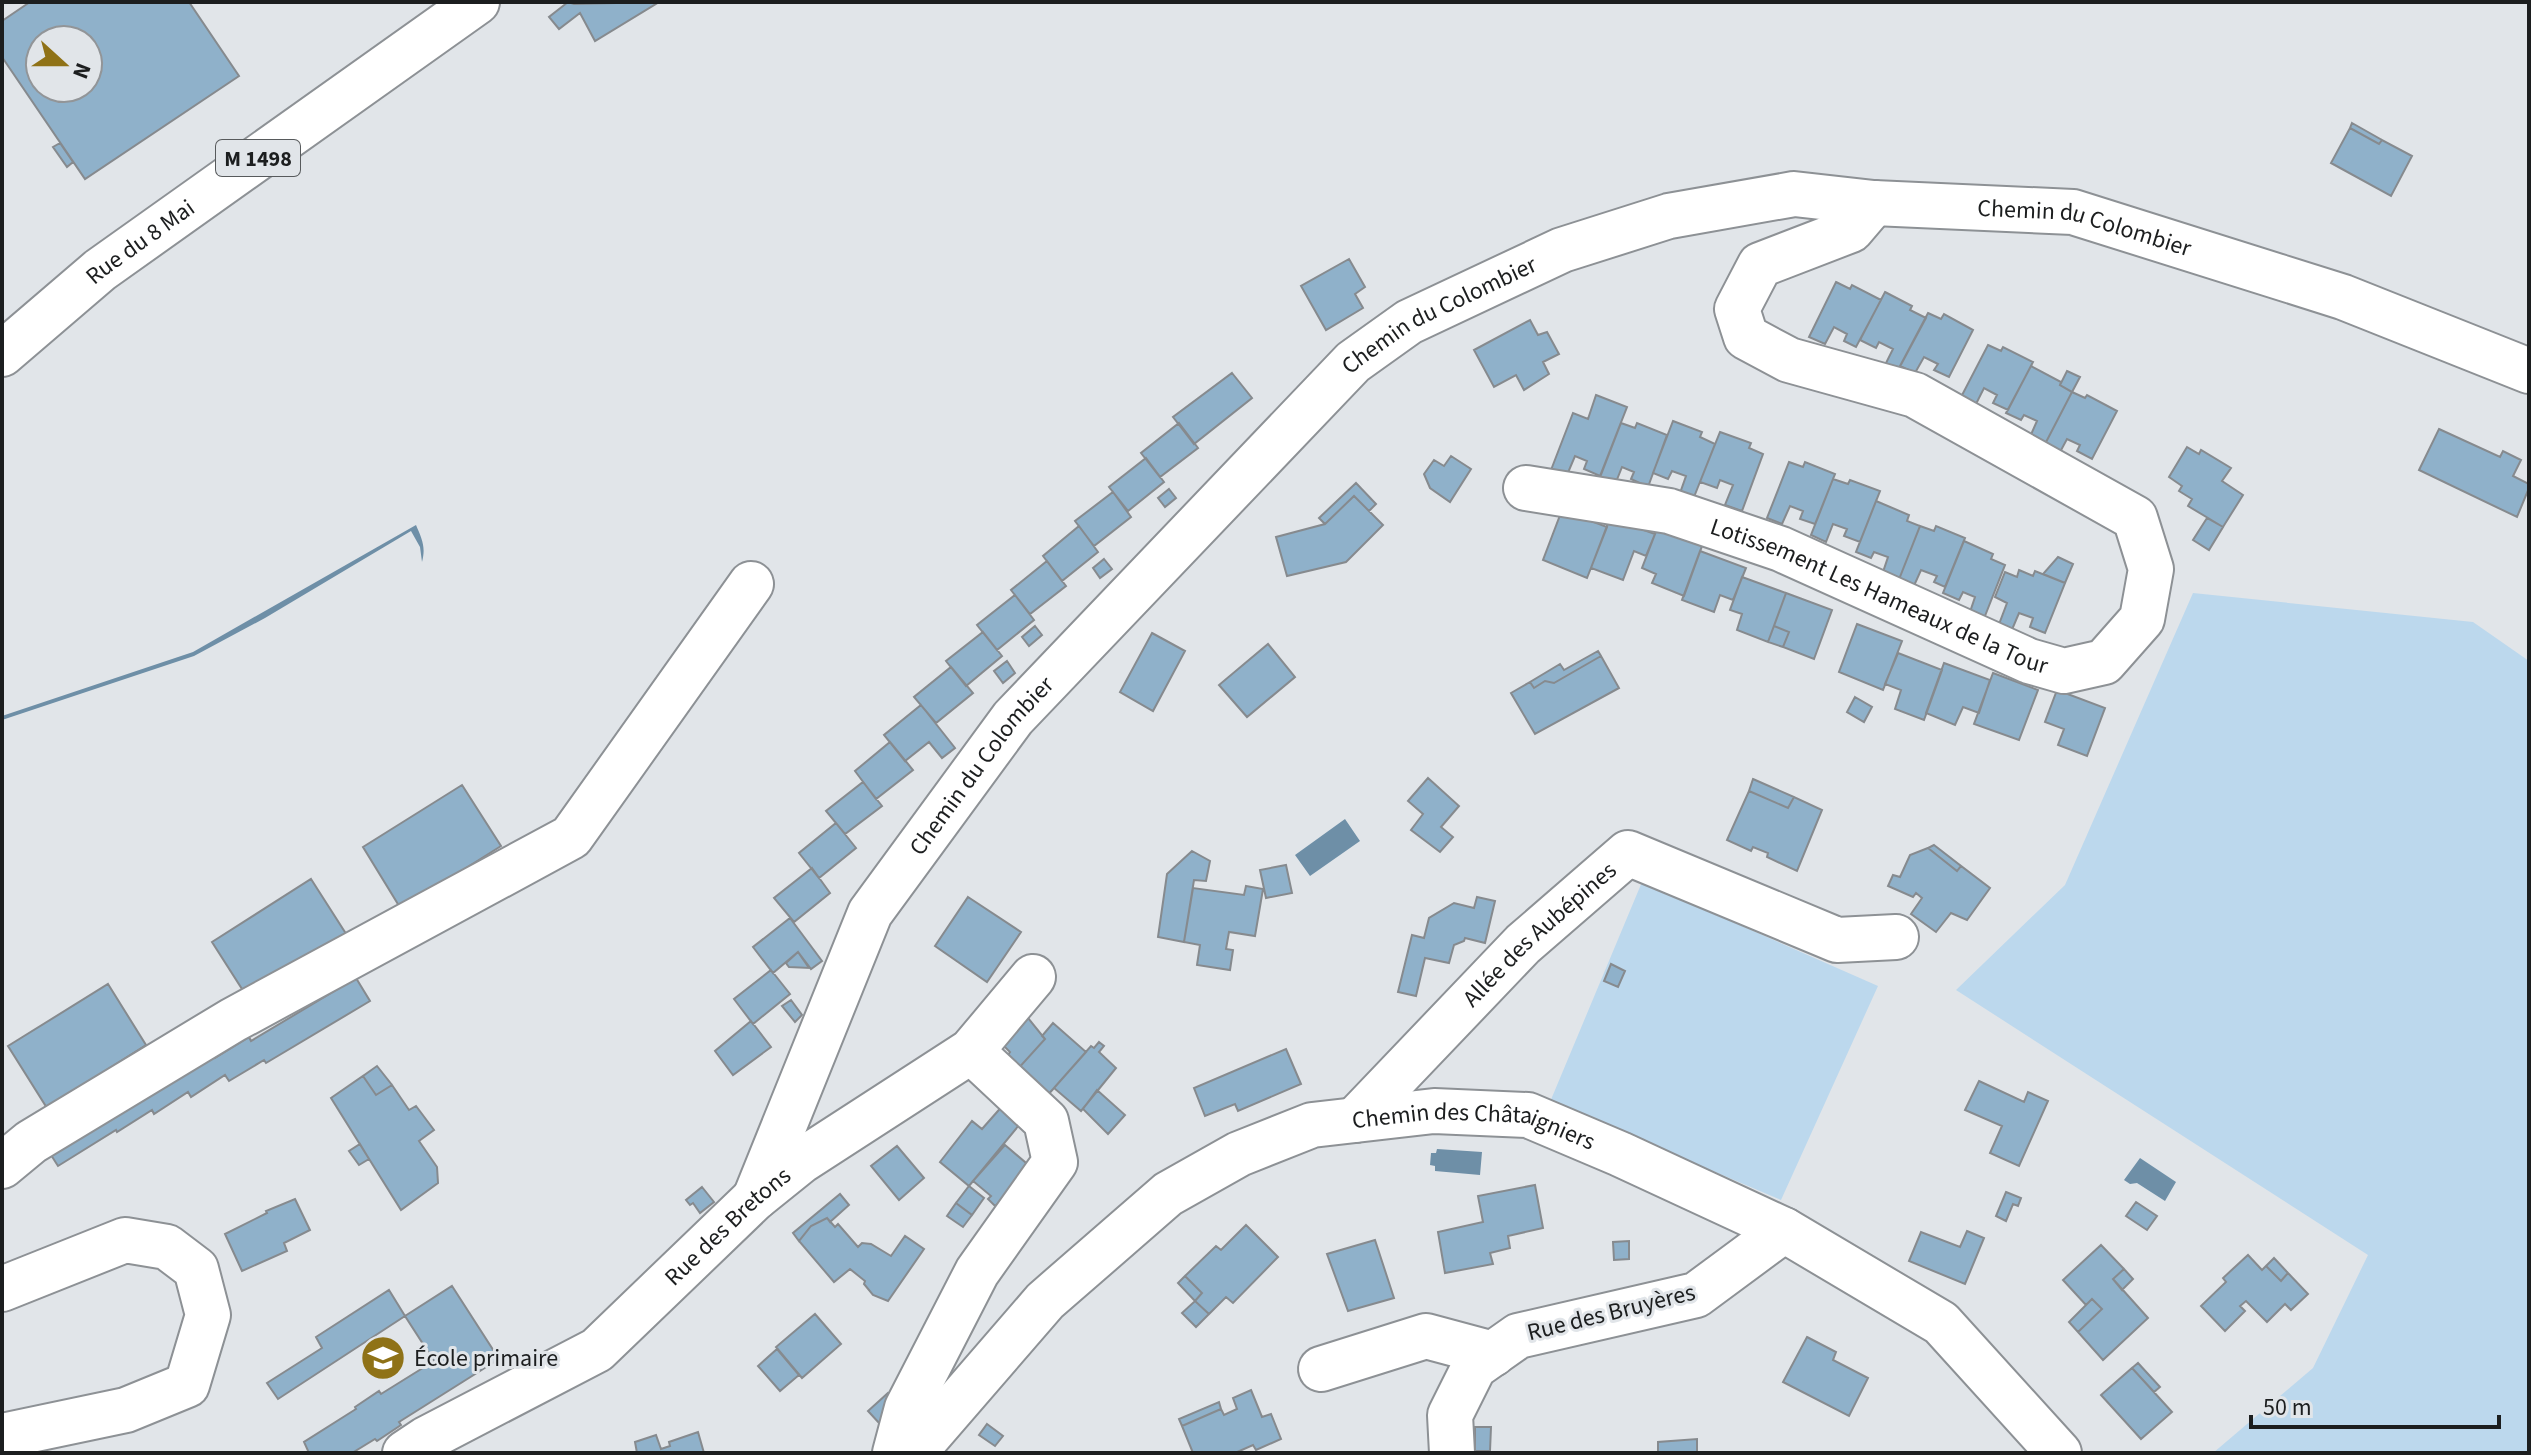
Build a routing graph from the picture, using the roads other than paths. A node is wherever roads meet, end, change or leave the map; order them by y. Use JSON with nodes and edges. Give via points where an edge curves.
{"nodes":[{"id":1,"x":477,"y":2,"type":"edge"},
{"id":2,"x":1874,"y":203,"type":"junction"},
{"id":3,"x":2,"y":354,"type":"edge"},
{"id":4,"x":2529,"y":371,"type":"edge"},
{"id":5,"x":1526,"y":488,"type":"dead end"},
{"id":6,"x":751,"y":584,"type":"dead end"},
{"id":7,"x":1896,"y":937,"type":"dead end"},
{"id":8,"x":1033,"y":977,"type":"dead end"},
{"id":9,"x":971,"y":1051,"type":"junction"},
{"id":10,"x":1355,"y":1120,"type":"junction"},
{"id":11,"x":2,"y":1166,"type":"edge"},
{"id":12,"x":755,"y":1198,"type":"junction"},
{"id":13,"x":1784,"y":1230,"type":"junction"},
{"id":14,"x":2,"y":1289,"type":"edge"},
{"id":15,"x":1493,"y":1354,"type":"junction"},
{"id":16,"x":1321,"y":1369,"type":"dead end"},
{"id":17,"x":2,"y":1436,"type":"edge"},
{"id":18,"x":405,"y":1453,"type":"edge"},
{"id":19,"x":895,"y":1453,"type":"edge"},
{"id":20,"x":909,"y":1453,"type":"edge"},
{"id":21,"x":1452,"y":1453,"type":"edge"},
{"id":22,"x":2059,"y":1453,"type":"edge"}],
"edges":[{"from":1,"to":3,"type":"street","name":"Rue du 8 Mai","number":"M 1498","via":[[100,270]]},
{"from":2,"to":4,"type":"street","name":"Chemin du Colombier","via":[[2073,212],[2343,297]]},
{"from":2,"to":5,"type":"street","name":"Lotissement Les Hameaux de la Tour","via":[[1851,230],[1760,265],[1737,309],[1746,337],[1789,360],[1915,395],[2135,518],[2151,569],[2142,619],[2104,662],[2064,671],[2029,661],[1781,549],[1669,511]]},
{"from":2,"to":12,"type":"street","name":"Chemin du Colombier","via":[[1794,194],[1654,221],[1520,269],[1409,322],[1353,362],[1013,718],[870,913]]},
{"from":6,"to":11,"type":"street","via":[[571,837],[233,1020],[31,1142]]},
{"from":7,"to":10,"type":"street","name":"Allée des Aubépines","via":[[1837,940],[1628,853],[1523,944]]},
{"from":8,"to":9,"type":"street","name":"Rue des Bretons"},
{"from":9,"to":12,"type":"street","name":"Rue des Bretons","via":[[801,1161]]},
{"from":9,"to":19,"type":"street","via":[[1046,1121],[1055,1162],[977,1272],[907,1408]]},
{"from":10,"to":13,"type":"street","name":"Chemin des Châtaigniers","via":[[1434,1111],[1528,1115]]},
{"from":10,"to":20,"type":"street","name":"Chemin des Châtaigniers","via":[[1312,1125],[1239,1154],[1168,1194],[1045,1301]]},
{"from":12,"to":18,"type":"street","name":"Rue des Bretons","via":[[597,1350]]},
{"from":13,"to":15,"type":"street","name":"Rue des Bruyères","via":[[1696,1295],[1518,1336]]},
{"from":13,"to":22,"type":"street","name":"Chemin des Châtaigniers","via":[[1941,1323]]},
{"from":14,"to":17,"type":"street","via":[[125,1240],[167,1247],[196,1269],[208,1315],[187,1385],[126,1410]]},
{"from":15,"to":16,"type":"street","via":[[1426,1336]]},
{"from":15,"to":21,"type":"street","name":"Rue des Bruyères","via":[[1474,1367],[1450,1415]]}]}
